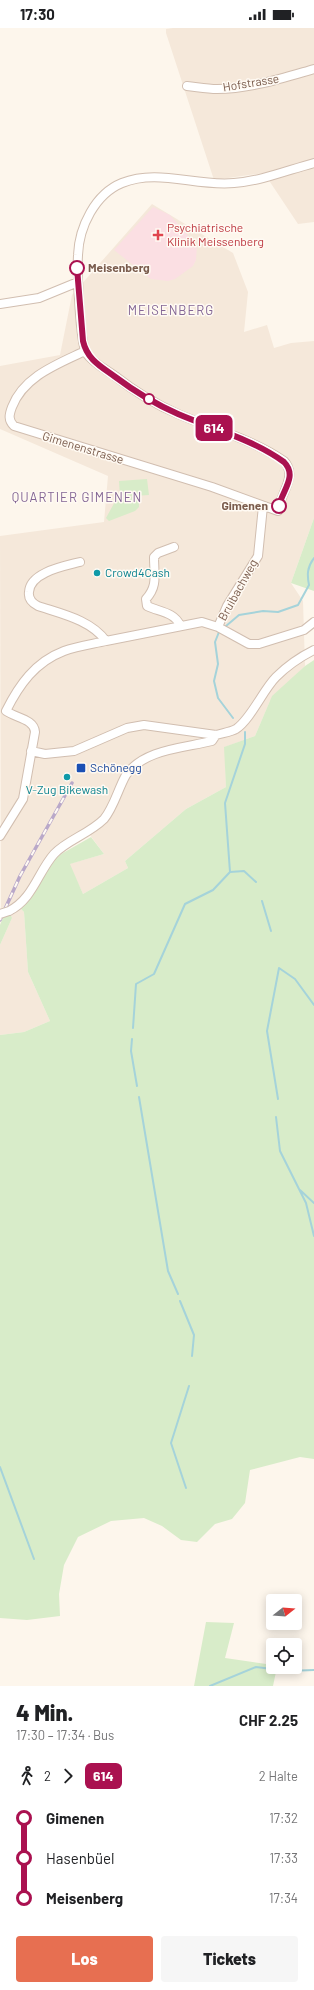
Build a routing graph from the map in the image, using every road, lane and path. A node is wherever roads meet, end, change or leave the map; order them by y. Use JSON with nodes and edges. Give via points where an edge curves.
{"nodes":[{"id":1,"x":314,"y":69,"type":"edge"},
{"id":2,"x":187,"y":86,"type":"dead end"},
{"id":3,"x":314,"y":163,"type":"edge"},
{"id":4,"x":78,"y":282,"type":"junction"},
{"id":5,"x":0,"y":304,"type":"edge"},
{"id":6,"x":85,"y":351,"type":"junction"},
{"id":7,"x":263,"y":506,"type":"junction"},
{"id":8,"x":174,"y":547,"type":"dead end"},
{"id":9,"x":80,"y":562,"type":"dead end"},
{"id":10,"x":314,"y":622,"type":"edge"},
{"id":11,"x":180,"y":625,"type":"junction"},
{"id":12,"x":218,"y":627,"type":"junction"},
{"id":13,"x":106,"y":642,"type":"junction"},
{"id":14,"x":314,"y":650,"type":"edge"},
{"id":15,"x":3,"y":711,"type":"edge"},
{"id":16,"x":216,"y":735,"type":"junction"},
{"id":17,"x":31,"y":751,"type":"junction"},
{"id":18,"x":0,"y":836,"type":"edge"},
{"id":19,"x":0,"y":914,"type":"edge"}],
"edges":[{"from":1,"to":2,"type":"street","name":"Hofstrasse","via":[[260,84],[234,88]]},
{"from":3,"to":4,"type":"street","via":[[234,183],[209,184],[153,176],[138,177],[120,184],[102,197],[91,210],[82,231],[78,252]]},
{"from":4,"to":5,"type":"street","via":[[39,298]]},
{"from":4,"to":6,"type":"street"},
{"from":6,"to":7,"type":"street","via":[[96,363],[149,399],[178,414],[230,433],[284,462],[290,475],[278,511]]},
{"from":6,"to":7,"type":"street","name":"Gimenenstrasse","via":[[44,371],[30,381],[20,392],[9,414],[10,422],[14,426],[212,487]]},
{"from":7,"to":12,"type":"street","name":"Bruibachweg","via":[[258,556],[227,606]]},
{"from":8,"to":11,"type":"street","via":[[154,557],[155,584],[153,592],[146,600],[147,606],[177,618]]},
{"from":9,"to":13,"type":"street","via":[[51,570],[38,577],[31,584],[28,595],[31,602],[38,606],[89,625]]},
{"from":10,"to":12,"type":"street","via":[[304,630],[259,644],[249,644]]},
{"from":11,"to":12,"type":"street","via":[[202,622]]},
{"from":11,"to":13,"type":"street"},
{"from":13,"to":15,"type":"street","via":[[64,651],[45,662],[29,674]]},
{"from":14,"to":16,"type":"street","via":[[276,677],[236,728]]},
{"from":15,"to":17,"type":"street","via":[[30,722],[35,727]]},
{"from":16,"to":17,"type":"street","via":[[144,725],[127,728],[74,751],[46,754]]},
{"from":16,"to":19,"type":"street","bridge":true,"via":[[212,740],[161,752],[134,766],[126,776],[105,817],[87,833],[54,855],[25,899],[9,911]]},
{"from":17,"to":18,"type":"street","via":[[23,799]]}]}
